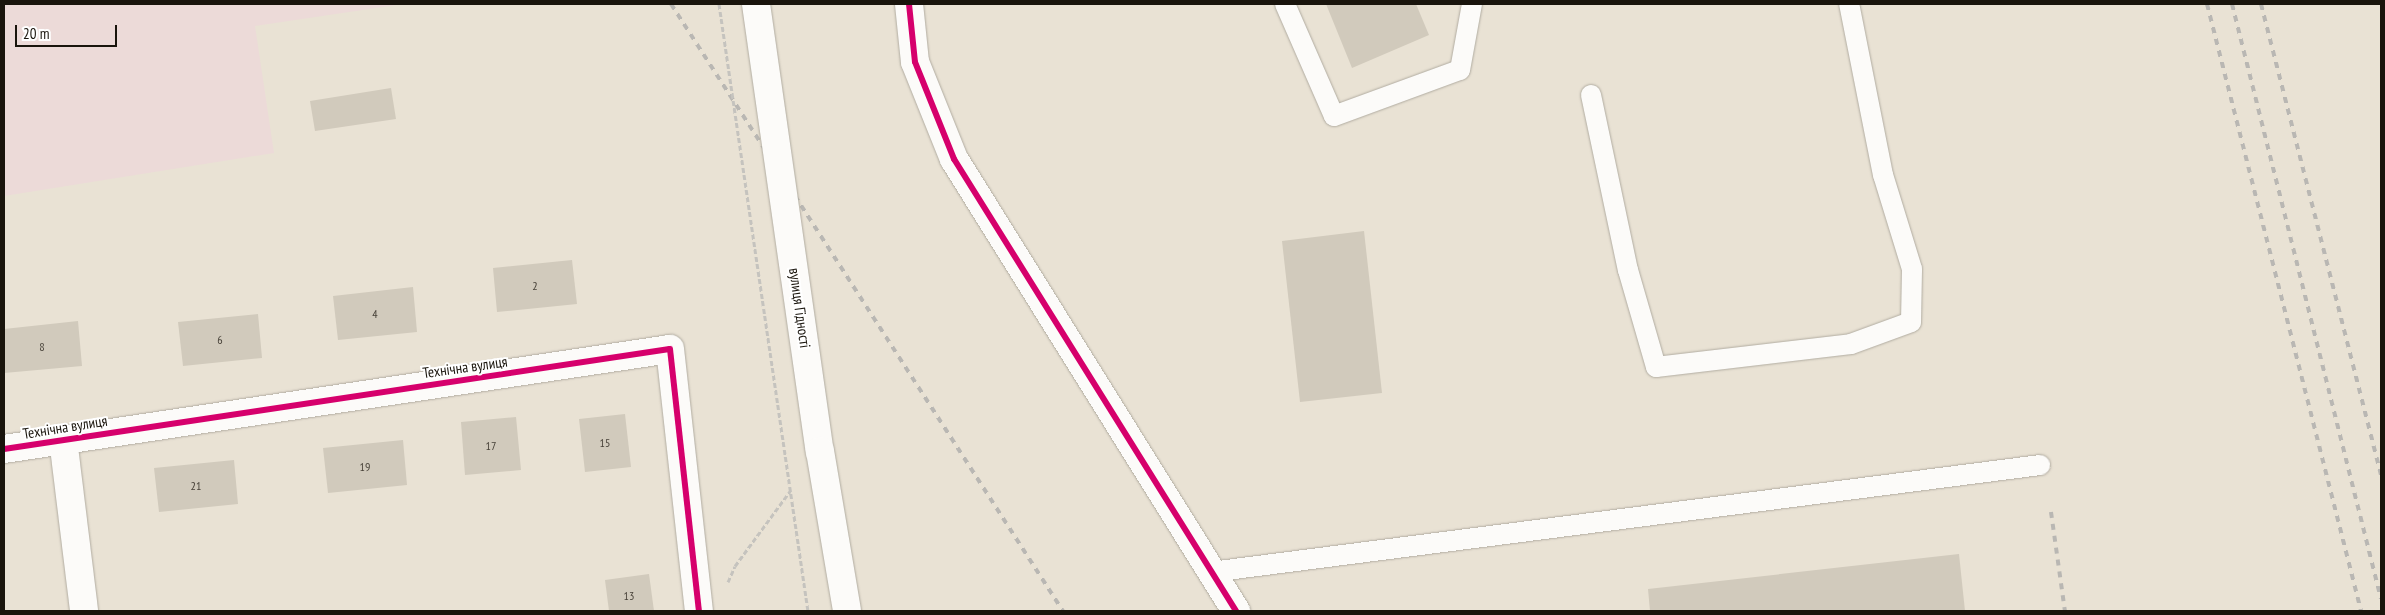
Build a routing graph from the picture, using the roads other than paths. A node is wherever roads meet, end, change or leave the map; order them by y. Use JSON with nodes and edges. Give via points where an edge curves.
{"nodes":[{"id":1,"x":756,"y":4,"type":"edge"},
{"id":2,"x":909,"y":4,"type":"edge"},
{"id":3,"x":1285,"y":4,"type":"edge"},
{"id":4,"x":1472,"y":4,"type":"edge"},
{"id":5,"x":1849,"y":4,"type":"edge"},
{"id":6,"x":1591,"y":95,"type":"dead end"},
{"id":7,"x":63,"y":439,"type":"junction"},
{"id":8,"x":4,"y":450,"type":"edge"},
{"id":9,"x":2040,"y":465,"type":"dead end"},
{"id":10,"x":1211,"y":572,"type":"junction"},
{"id":11,"x":698,"y":610,"type":"edge"},
{"id":12,"x":84,"y":611,"type":"edge"},
{"id":13,"x":847,"y":611,"type":"edge"},
{"id":14,"x":1236,"y":611,"type":"edge"}],
"edges":[{"from":1,"to":13,"type":"street","name":"вулиця Гідності","bridge":true,"via":[[819,442]]},
{"from":2,"to":10,"type":"street","via":[[915,62],[954,158]]},
{"from":3,"to":4,"type":"lane","via":[[1334,116],[1460,70]]},
{"from":5,"to":6,"type":"lane","via":[[1883,175],[1912,268],[1911,322],[1851,344],[1656,366],[1628,270]]},
{"from":7,"to":8,"type":"street","name":"Технічна вулиця"},
{"from":7,"to":11,"type":"street","name":"Технічна вулиця","via":[[670,349]]},
{"from":7,"to":12,"type":"street","name":"Технічна вулиця"},
{"from":9,"to":10,"type":"lane"},
{"from":10,"to":14,"type":"street"}]}
